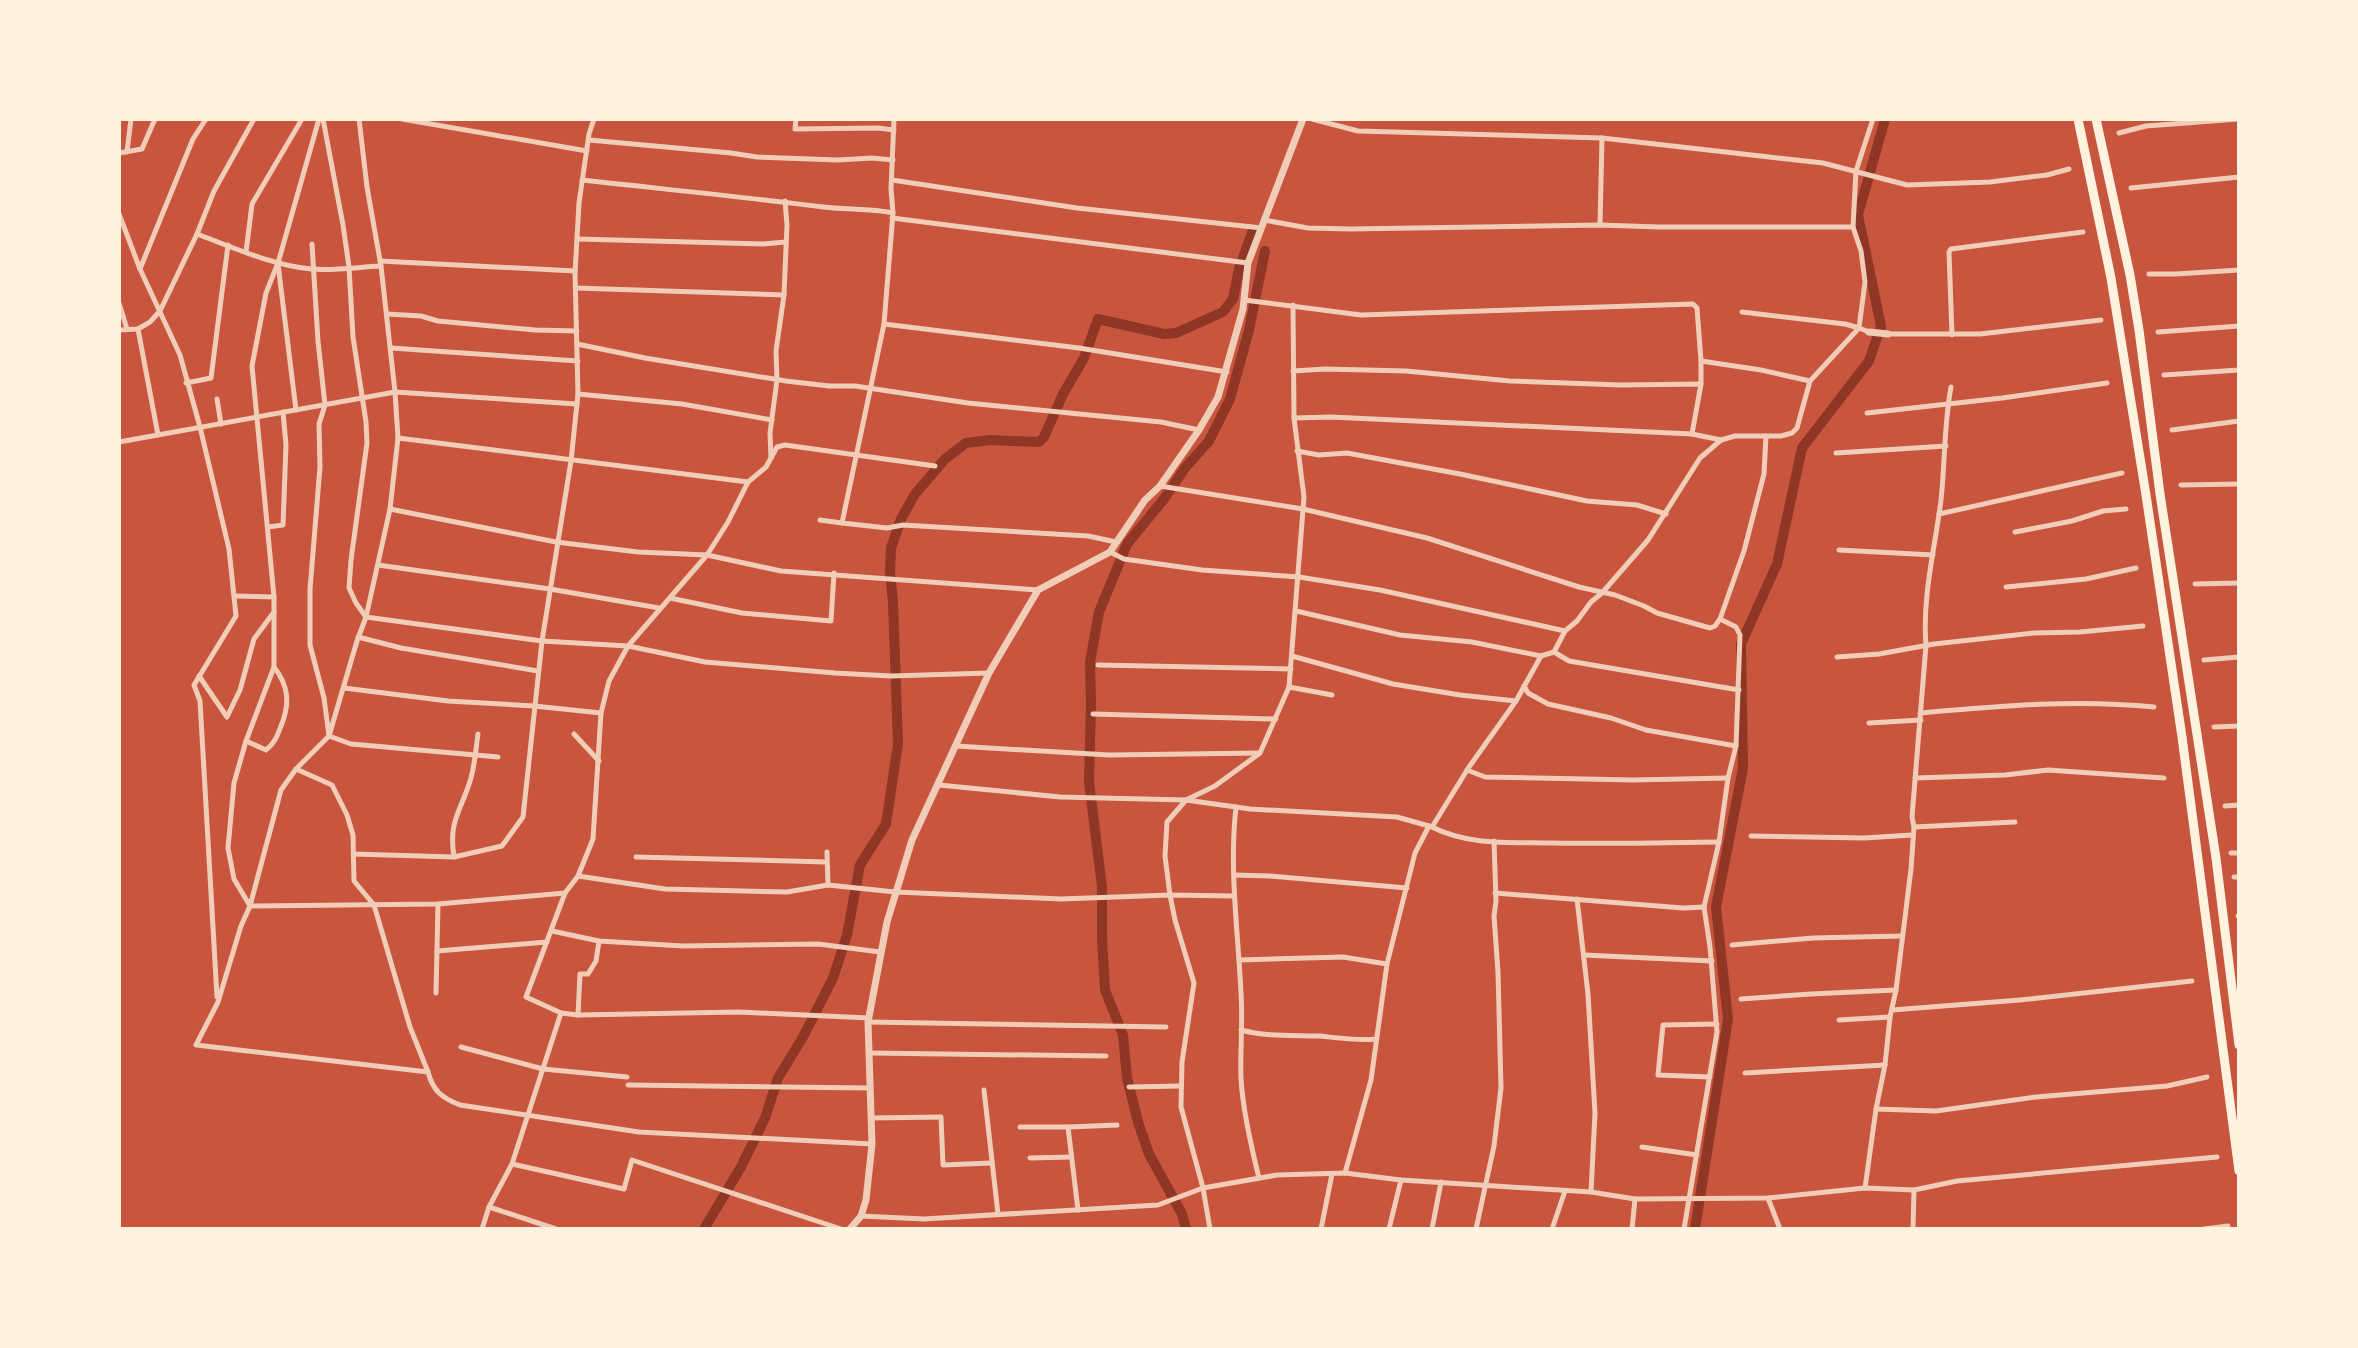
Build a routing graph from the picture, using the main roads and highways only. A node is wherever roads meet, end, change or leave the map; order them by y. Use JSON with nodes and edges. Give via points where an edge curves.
{"nodes":[{"id":1,"x":2078,"y":119,"type":"edge"},
{"id":2,"x":2096,"y":119,"type":"edge"},
{"id":3,"x":2239,"y":1045,"type":"edge"},
{"id":4,"x":2239,"y":1171,"type":"edge"}],
"edges":[{"from":1,"to":4,"type":"highway","via":[[2111,278],[2146,495]]},
{"from":2,"to":3,"type":"highway","via":[[2139,330]]}]}
